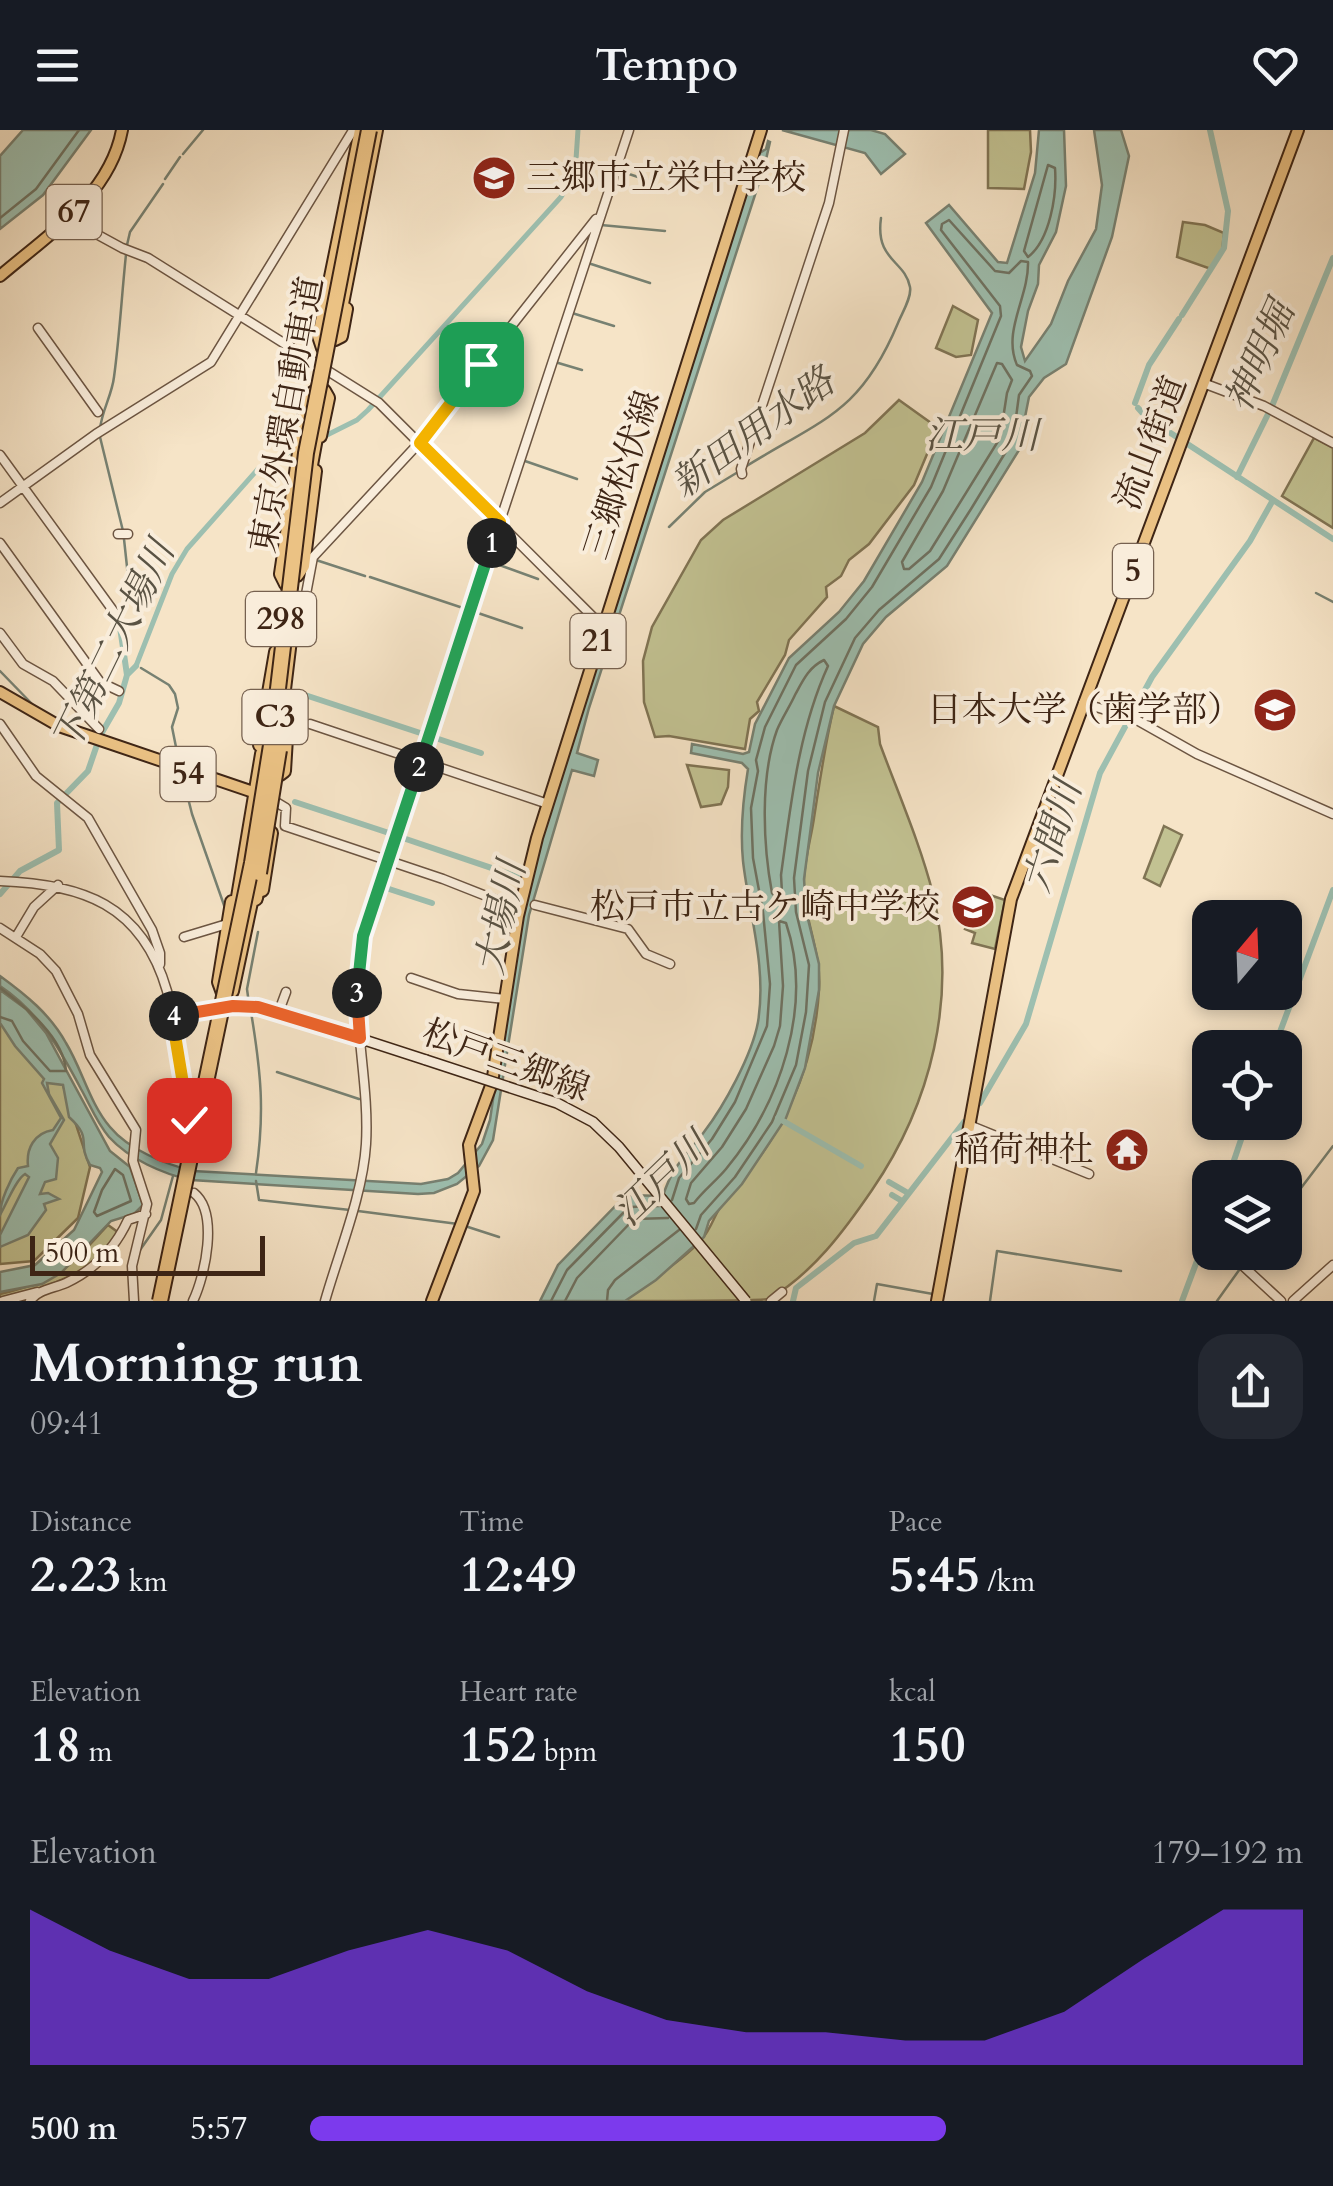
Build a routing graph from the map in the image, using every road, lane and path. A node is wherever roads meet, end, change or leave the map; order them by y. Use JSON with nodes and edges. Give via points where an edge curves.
{"nodes":[{"id":1,"x":122,"y":130,"type":"edge"},
{"id":2,"x":370,"y":130,"type":"edge"},
{"id":3,"x":629,"y":130,"type":"edge"},
{"id":4,"x":762,"y":130,"type":"edge"},
{"id":5,"x":844,"y":130,"type":"edge"},
{"id":6,"x":1298,"y":130,"type":"edge"},
{"id":7,"x":602,"y":212,"type":"junction"},
{"id":8,"x":67,"y":218,"type":"junction"},
{"id":9,"x":0,"y":276,"type":"edge"},
{"id":10,"x":240,"y":316,"type":"junction"},
{"id":11,"x":38,"y":328,"type":"dead end"},
{"id":12,"x":329,"y":344,"type":"junction"},
{"id":13,"x":324,"y":368,"type":"junction"},
{"id":14,"x":1203,"y":383,"type":"junction"},
{"id":15,"x":319,"y":391,"type":"junction"},
{"id":16,"x":98,"y":412,"type":"dead end"},
{"id":17,"x":310,"y":437,"type":"junction"},
{"id":18,"x":1333,"y":442,"type":"edge"},
{"id":19,"x":420,"y":443,"type":"junction"},
{"id":20,"x":0,"y":454,"type":"edge"},
{"id":21,"x":307,"y":457,"type":"junction"},
{"id":22,"x":742,"y":474,"type":"dead end"},
{"id":23,"x":23,"y":487,"type":"junction"},
{"id":24,"x":0,"y":504,"type":"edge"},
{"id":25,"x":500,"y":522,"type":"junction"},
{"id":26,"x":0,"y":543,"type":"edge"},
{"id":27,"x":290,"y":582,"type":"junction"},
{"id":28,"x":303,"y":610,"type":"dead end"},
{"id":29,"x":116,"y":616,"type":"dead end"},
{"id":30,"x":602,"y":626,"type":"junction"},
{"id":31,"x":286,"y":629,"type":"junction"},
{"id":32,"x":0,"y":633,"type":"edge"},
{"id":33,"x":282,"y":680,"type":"junction"},
{"id":34,"x":119,"y":692,"type":"dead end"},
{"id":35,"x":0,"y":695,"type":"edge"},
{"id":36,"x":1084,"y":701,"type":"junction"},
{"id":37,"x":0,"y":724,"type":"edge"},
{"id":38,"x":310,"y":724,"type":"dead end"},
{"id":39,"x":274,"y":735,"type":"junction"},
{"id":40,"x":97,"y":739,"type":"junction"},
{"id":41,"x":421,"y":761,"type":"junction"},
{"id":42,"x":264,"y":784,"type":"junction"},
{"id":43,"x":276,"y":802,"type":"junction"},
{"id":44,"x":548,"y":804,"type":"junction"},
{"id":45,"x":1333,"y":814,"type":"edge"},
{"id":46,"x":271,"y":833,"type":"junction"},
{"id":47,"x":248,"y":838,"type":"junction"},
{"id":48,"x":388,"y":860,"type":"junction"},
{"id":49,"x":250,"y":873,"type":"junction"},
{"id":50,"x":1,"y":881,"type":"edge"},
{"id":51,"x":58,"y":886,"type":"junction"},
{"id":52,"x":255,"y":898,"type":"junction"},
{"id":53,"x":535,"y":906,"type":"dead end"},
{"id":54,"x":519,"y":909,"type":"junction"},
{"id":55,"x":227,"y":924,"type":"junction"},
{"id":56,"x":0,"y":928,"type":"edge"},
{"id":57,"x":244,"y":936,"type":"junction"},
{"id":58,"x":16,"y":937,"type":"junction"},
{"id":59,"x":184,"y":937,"type":"dead end"},
{"id":60,"x":670,"y":964,"type":"dead end"},
{"id":61,"x":158,"y":966,"type":"junction"},
{"id":62,"x":238,"y":966,"type":"junction"},
{"id":63,"x":411,"y":978,"type":"dead end"},
{"id":64,"x":286,"y":992,"type":"dead end"},
{"id":65,"x":224,"y":997,"type":"junction"},
{"id":66,"x":504,"y":999,"type":"junction"},
{"id":67,"x":279,"y":1012,"type":"junction"},
{"id":68,"x":172,"y":1016,"type":"junction"},
{"id":69,"x":360,"y":1038,"type":"junction"},
{"id":70,"x":970,"y":1126,"type":"junction"},
{"id":71,"x":190,"y":1147,"type":"junction"},
{"id":72,"x":190,"y":1164,"type":"junction"},
{"id":73,"x":1089,"y":1174,"type":"dead end"},
{"id":74,"x":189,"y":1184,"type":"junction"},
{"id":75,"x":146,"y":1214,"type":"junction"},
{"id":76,"x":1333,"y":1265,"type":"edge"},
{"id":77,"x":1246,"y":1270,"type":"edge"},
{"id":78,"x":38,"y":1292,"type":"junction"},
{"id":79,"x":782,"y":1292,"type":"dead end"},
{"id":80,"x":3,"y":1301,"type":"edge"},
{"id":81,"x":30,"y":1301,"type":"edge"},
{"id":82,"x":134,"y":1301,"type":"edge"},
{"id":83,"x":162,"y":1301,"type":"edge"},
{"id":84,"x":194,"y":1301,"type":"edge"},
{"id":85,"x":325,"y":1301,"type":"edge"},
{"id":86,"x":432,"y":1301,"type":"edge"},
{"id":87,"x":746,"y":1301,"type":"edge"},
{"id":88,"x":771,"y":1301,"type":"edge"},
{"id":89,"x":936,"y":1301,"type":"edge"},
{"id":90,"x":1281,"y":1301,"type":"edge"},
{"id":91,"x":1293,"y":1301,"type":"edge"}],
"edges":[{"from":1,"to":8,"type":"main road","number":"67","via":[[113,164]]},
{"from":2,"to":10,"type":"street","via":[[352,132]]},
{"from":2,"to":12,"type":"highway","via":[[343,325]]},
{"from":2,"to":12,"type":"highway","via":[[319,336]]},
{"from":2,"to":27,"type":"highway","name":"東京外環自動車道","number":"C3","bridge":true,"via":[[306,453]]},
{"from":2,"to":33,"type":"highway","name":"東京外環自動車道","number":"C3","bridge":true,"via":[[310,454]]},
{"from":3,"to":7,"type":"street"},
{"from":4,"to":30,"type":"main road","name":"三郷松伏線","number":"21"},
{"from":5,"to":22,"type":"street","via":[[829,204]]},
{"from":6,"to":14,"type":"main road","name":"流山街道","number":"5"},
{"from":7,"to":19,"type":"street"},
{"from":7,"to":25,"type":"street"},
{"from":8,"to":9,"type":"main road","number":"67"},
{"from":8,"to":10,"type":"street","via":[[148,258]]},
{"from":10,"to":13,"type":"street"},
{"from":10,"to":23,"type":"street","via":[[211,362]]},
{"from":11,"to":16,"type":"street"},
{"from":12,"to":13,"type":"highway"},
{"from":13,"to":15,"type":"highway"},
{"from":13,"to":19,"type":"street","via":[[376,400]]},
{"from":14,"to":18,"type":"street"},
{"from":14,"to":36,"type":"main road","name":"流山街道","number":"5"},
{"from":15,"to":17,"type":"highway","via":[[307,399]]},
{"from":15,"to":17,"type":"highway","via":[[328,398]]},
{"from":17,"to":21,"type":"highway"},
{"from":17,"to":21,"type":"highway"},
{"from":19,"to":25,"type":"street"},
{"from":19,"to":28,"type":"street","via":[[311,560]]},
{"from":20,"to":23,"type":"street"},
{"from":21,"to":27,"type":"highway","via":[[302,566]]},
{"from":21,"to":27,"type":"highway","via":[[280,574]]},
{"from":23,"to":24,"type":"street"},
{"from":23,"to":29,"type":"street"},
{"from":25,"to":30,"type":"street"},
{"from":25,"to":41,"type":"street"},
{"from":26,"to":34,"type":"street","via":[[100,682]]},
{"from":27,"to":31,"type":"highway","number":"298"},
{"from":27,"to":49,"type":"highway","bridge":true},
{"from":27,"to":83,"type":"highway","name":"東京外環自動車道","number":"C3","bridge":true,"via":[[252,863]]},
{"from":30,"to":44,"type":"main road","name":"三郷松伏線","number":"21"},
{"from":31,"to":39,"type":"highway","number":"298"},
{"from":31,"to":42,"type":"highway","number":"298","via":[[257,763]]},
{"from":31,"to":42,"type":"highway","via":[[294,634],[284,771]]},
{"from":32,"to":40,"type":"street","via":[[22,664],[53,681]]},
{"from":33,"to":49,"type":"highway","bridge":true,"via":[[278,759]]},
{"from":33,"to":83,"type":"highway","name":"東京外環自動車道","number":"C3","bridge":true,"via":[[245,917]]},
{"from":35,"to":40,"type":"main road","number":"54"},
{"from":36,"to":45,"type":"street"},
{"from":36,"to":70,"type":"main road","name":"流山街道","number":"5","via":[[1012,899]]},
{"from":37,"to":61,"type":"street","via":[[36,776],[88,818],[148,924]]},
{"from":38,"to":41,"type":"street"},
{"from":39,"to":42,"type":"highway","number":"298"},
{"from":39,"to":42,"type":"highway","number":"298","via":[[262,754]]},
{"from":40,"to":42,"type":"main road","number":"54"},
{"from":41,"to":44,"type":"street"},
{"from":41,"to":48,"type":"street"},
{"from":42,"to":43,"type":"highway","number":"298"},
{"from":42,"to":43,"type":"main road","number":"54"},
{"from":42,"to":47,"type":"highway","number":"298"},
{"from":43,"to":46,"type":"highway","number":"298"},
{"from":43,"to":48,"type":"street","via":[[286,808],[285,826]]},
{"from":44,"to":54,"type":"main road","name":"三郷松伏線","number":"21"},
{"from":46,"to":52,"type":"highway","number":"298"},
{"from":46,"to":62,"type":"highway","number":"298","via":[[247,956]]},
{"from":47,"to":49,"type":"highway","number":"298"},
{"from":47,"to":55,"type":"highway"},
{"from":48,"to":54,"type":"street"},
{"from":48,"to":69,"type":"street","via":[[358,961]]},
{"from":49,"to":52,"type":"highway"},
{"from":49,"to":57,"type":"highway","number":"298"},
{"from":49,"to":65,"type":"highway","number":"298"},
{"from":50,"to":51,"type":"street"},
{"from":51,"to":58,"type":"street","via":[[34,907]]},
{"from":51,"to":61,"type":"street","via":[[116,912]]},
{"from":52,"to":57,"type":"highway","number":"298"},
{"from":53,"to":60,"type":"street","via":[[628,928],[646,954]]},
{"from":54,"to":66,"type":"main road","name":"三郷松伏線","number":"21"},
{"from":55,"to":59,"type":"street"},
{"from":55,"to":65,"type":"highway","via":[[219,982]]},
{"from":56,"to":58,"type":"street"},
{"from":57,"to":62,"type":"highway","number":"298"},
{"from":58,"to":75,"type":"street","via":[[57,972],[90,1055],[136,1130],[133,1157]]},
{"from":61,"to":68,"type":"street"},
{"from":62,"to":65,"type":"highway","number":"298"},
{"from":63,"to":66,"type":"street","via":[[458,994]]},
{"from":64,"to":67,"type":"street"},
{"from":65,"to":67,"type":"main road","name":"松戸三郷線"},
{"from":65,"to":68,"type":"main road","name":"松戸三郷線"},
{"from":65,"to":71,"type":"highway","number":"298"},
{"from":65,"to":72,"type":"highway","number":"298"},
{"from":66,"to":86,"type":"main road","name":"三郷松伏線","number":"21","via":[[492,1083],[470,1142],[472,1194]]},
{"from":67,"to":69,"type":"main road","name":"松戸三郷線"},
{"from":68,"to":71,"type":"street"},
{"from":69,"to":85,"type":"street","via":[[366,1139]]},
{"from":69,"to":87,"type":"main road","name":"松戸三郷線","bridge":true,"via":[[564,1106],[593,1122]]},
{"from":70,"to":73,"type":"street"},
{"from":70,"to":89,"type":"main road","name":"流山街道","number":"5"},
{"from":71,"to":72,"type":"highway","number":"298"},
{"from":72,"to":74,"type":"highway","number":"298","bridge":true},
{"from":74,"to":83,"type":"highway","number":"298"},
{"from":74,"to":84,"type":"street","via":[[202,1201],[208,1252]]},
{"from":75,"to":78,"type":"street","via":[[129,1219],[118,1242],[85,1273]]},
{"from":75,"to":82,"type":"street","via":[[132,1264]]},
{"from":76,"to":91,"type":"street"},
{"from":77,"to":90,"type":"street"},
{"from":78,"to":80,"type":"street"},
{"from":78,"to":81,"type":"street"},
{"from":79,"to":88,"type":"street"}]}
